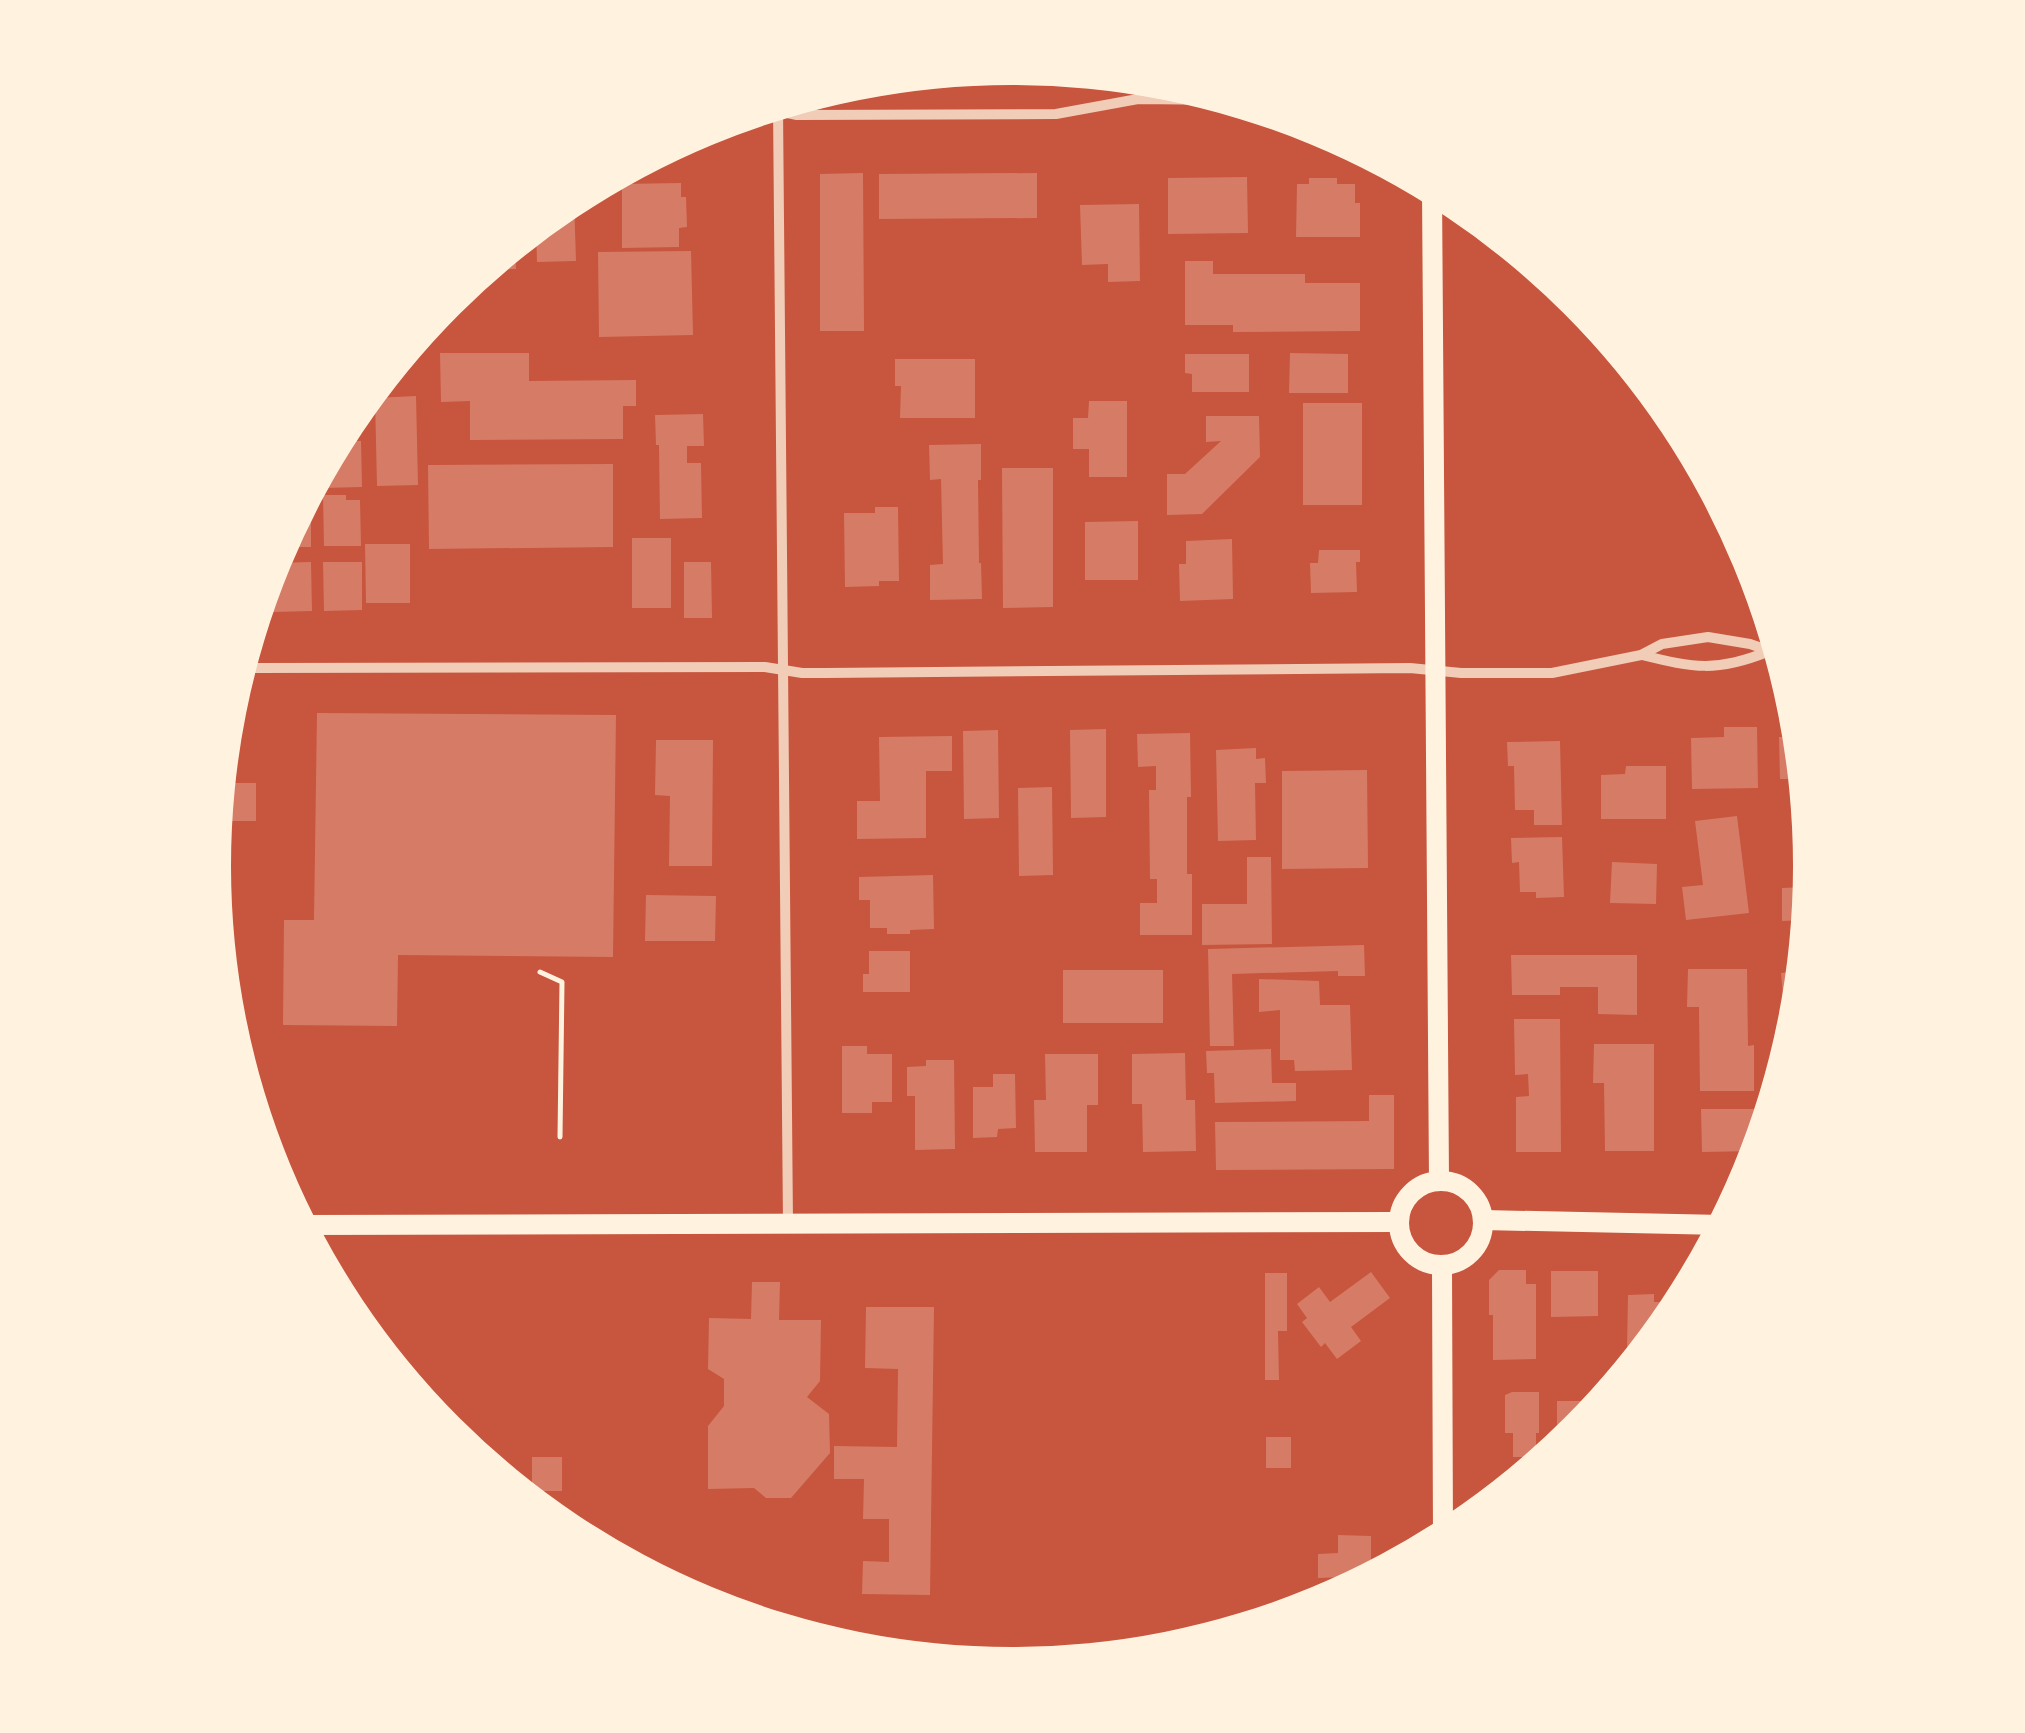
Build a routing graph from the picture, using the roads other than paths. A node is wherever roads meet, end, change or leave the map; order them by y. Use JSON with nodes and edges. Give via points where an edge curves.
{"nodes":[{"id":1,"x":1165,"y":100,"type":"edge"},
{"id":2,"x":803,"y":114,"type":"edge"},
{"id":3,"x":775,"y":122,"type":"edge"},
{"id":4,"x":1432,"y":208,"type":"edge"},
{"id":5,"x":1763,"y":649,"type":"edge"},
{"id":6,"x":1642,"y":655,"type":"junction"},
{"id":7,"x":1765,"y":655,"type":"edge"},
{"id":8,"x":257,"y":668,"type":"edge"},
{"id":9,"x":783,"y":670,"type":"junction"},
{"id":10,"x":1436,"y":672,"type":"junction"},
{"id":11,"x":1439,"y":1181,"type":"junction"},
{"id":12,"x":1483,"y":1220,"type":"junction"},
{"id":13,"x":1400,"y":1222,"type":"junction"},
{"id":14,"x":318,"y":1224,"type":"edge"},
{"id":15,"x":1707,"y":1224,"type":"edge"},
{"id":16,"x":788,"y":1225,"type":"junction"},
{"id":17,"x":1442,"y":1266,"type":"junction"},
{"id":18,"x":1444,"y":1518,"type":"edge"}],
"edges":[{"from":1,"to":2,"type":"street","via":[[1056,114]]},
{"from":3,"to":9,"type":"street"},
{"from":4,"to":10,"type":"main road"},
{"from":5,"to":6,"type":"street","via":[[1708,637],[1662,644]]},
{"from":6,"to":7,"type":"street","via":[[1703,667]]},
{"from":6,"to":10,"type":"street","via":[[1552,672]]},
{"from":8,"to":9,"type":"street"},
{"from":9,"to":10,"type":"street"},
{"from":9,"to":16,"type":"street"},
{"from":10,"to":11,"type":"main road"},
{"from":11,"to":12,"type":"main road","via":[[1467,1190]]},
{"from":11,"to":13,"type":"main road","via":[[1408,1197]]},
{"from":12,"to":15,"type":"main road"},
{"from":12,"to":17,"type":"main road","via":[[1468,1255]]},
{"from":13,"to":16,"type":"main road"},
{"from":13,"to":17,"type":"main road","via":[[1408,1249]]},
{"from":14,"to":16,"type":"main road"},
{"from":17,"to":18,"type":"main road"}]}
